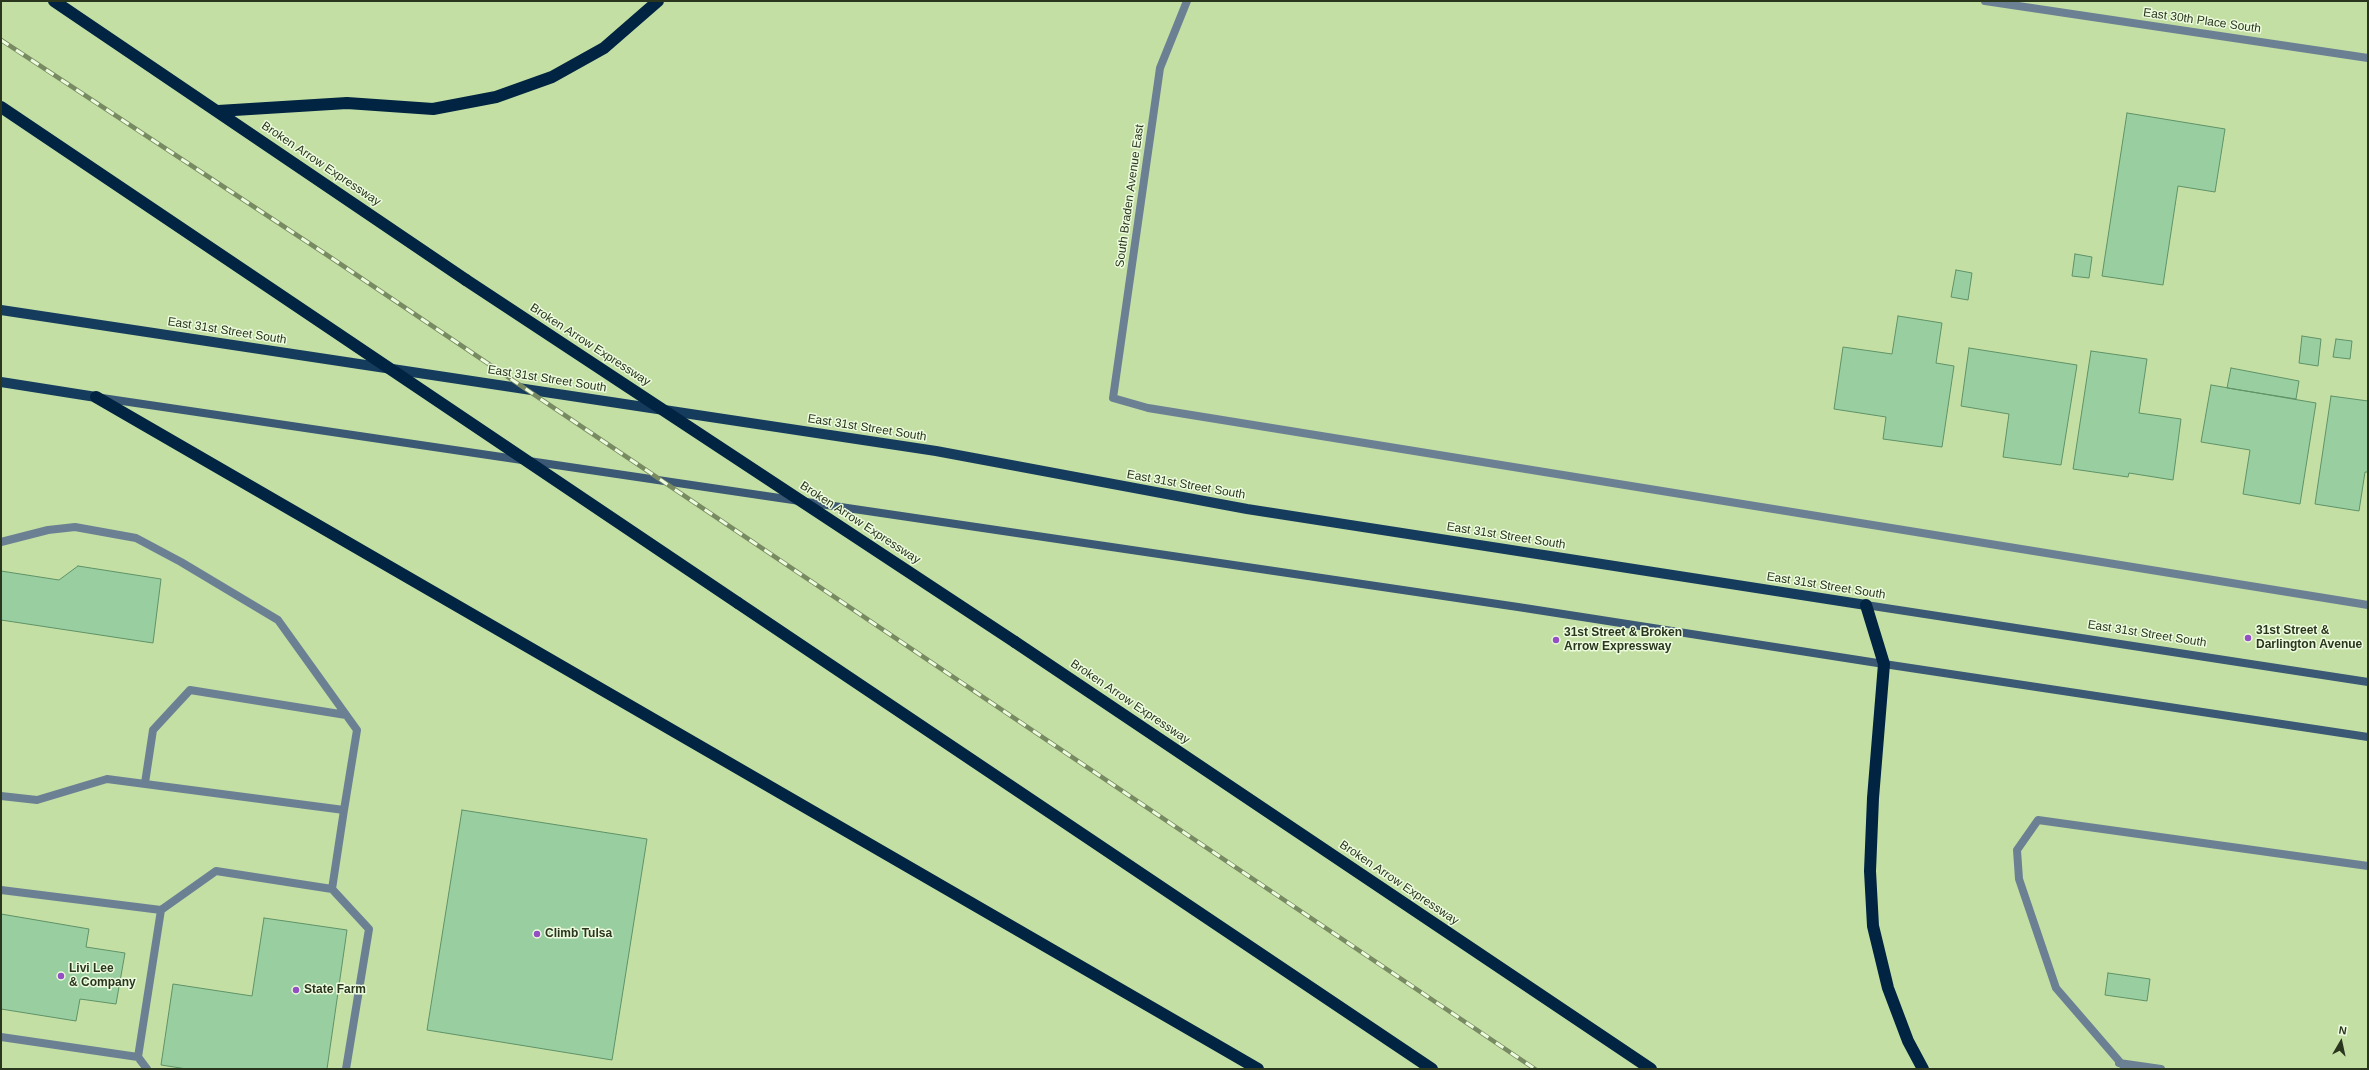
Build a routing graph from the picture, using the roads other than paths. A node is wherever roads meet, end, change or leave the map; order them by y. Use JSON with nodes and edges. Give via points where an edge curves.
{"nodes":[{"id":1,"x":54,"y":1,"type":"edge"},
{"id":2,"x":658,"y":1,"type":"edge"},
{"id":3,"x":1187,"y":1,"type":"edge"},
{"id":4,"x":1984,"y":1,"type":"edge"},
{"id":5,"x":2368,"y":58,"type":"edge"},
{"id":6,"x":1,"y":107,"type":"edge"},
{"id":7,"x":218,"y":111,"type":"junction"},
{"id":8,"x":1,"y":310,"type":"edge"},
{"id":9,"x":1,"y":382,"type":"edge"},
{"id":10,"x":96,"y":397,"type":"junction"},
{"id":11,"x":1,"y":542,"type":"edge"},
{"id":12,"x":1866,"y":605,"type":"junction"},
{"id":13,"x":2368,"y":605,"type":"edge"},
{"id":14,"x":1884,"y":664,"type":"junction"},
{"id":15,"x":2368,"y":682,"type":"edge"},
{"id":16,"x":346,"y":715,"type":"junction"},
{"id":17,"x":2368,"y":737,"type":"edge"},
{"id":18,"x":145,"y":783,"type":"junction"},
{"id":19,"x":1,"y":796,"type":"edge"},
{"id":20,"x":344,"y":810,"type":"junction"},
{"id":21,"x":2368,"y":866,"type":"edge"},
{"id":22,"x":332,"y":889,"type":"junction"},
{"id":23,"x":1,"y":890,"type":"edge"},
{"id":24,"x":161,"y":910,"type":"junction"},
{"id":25,"x":1,"y":1037,"type":"edge"},
{"id":26,"x":138,"y":1057,"type":"junction"},
{"id":27,"x":2119,"y":1063,"type":"junction"},
{"id":28,"x":147,"y":1069,"type":"edge"},
{"id":29,"x":346,"y":1069,"type":"edge"},
{"id":30,"x":1258,"y":1069,"type":"edge"},
{"id":31,"x":1432,"y":1069,"type":"edge"},
{"id":32,"x":1650,"y":1069,"type":"edge"},
{"id":33,"x":1923,"y":1069,"type":"edge"},
{"id":34,"x":2126,"y":1069,"type":"edge"},
{"id":35,"x":2161,"y":1069,"type":"edge"}],
"edges":[{"from":1,"to":7,"type":"highway","name":"Broken Arrow Expressway"},
{"from":2,"to":7,"type":"highway","via":[[604,48],[552,77],[496,96],[433,108],[348,103]]},
{"from":3,"to":13,"type":"street","name":"South Braden Avenue East","via":[[1160,68],[1112,398],[1148,408]]},
{"from":4,"to":5,"type":"street","name":"East 30th Place South"},
{"from":6,"to":31,"type":"highway","bridge":true},
{"from":7,"to":32,"type":"highway","name":"Broken Arrow Expressway","bridge":true,"via":[[466,280],[1015,642]]},
{"from":8,"to":12,"type":"main road","name":"East 31st Street South","via":[[936,451],[1255,510]]},
{"from":9,"to":10,"type":"main road"},
{"from":10,"to":14,"type":"main road","via":[[1518,606]]},
{"from":10,"to":30,"type":"highway"},
{"from":11,"to":16,"type":"street","via":[[75,526],[136,538],[278,620]]},
{"from":12,"to":14,"type":"highway"},
{"from":12,"to":15,"type":"main road","name":"East 31st Street South"},
{"from":14,"to":17,"type":"main road"},
{"from":14,"to":33,"type":"highway","via":[[1870,871],[1874,926],[1888,988],[1908,1041]]},
{"from":16,"to":18,"type":"street","via":[[190,690],[153,730]]},
{"from":16,"to":20,"type":"street","via":[[357,730]]},
{"from":18,"to":19,"type":"street","via":[[107,779],[37,800]]},
{"from":18,"to":20,"type":"street"},
{"from":20,"to":22,"type":"street"},
{"from":21,"to":27,"type":"street","via":[[2038,820],[2017,850],[2019,879],[2056,988]]},
{"from":22,"to":24,"type":"street","via":[[216,871]]},
{"from":22,"to":29,"type":"street","via":[[369,929]]},
{"from":23,"to":24,"type":"street"},
{"from":24,"to":26,"type":"street"},
{"from":25,"to":26,"type":"street"},
{"from":26,"to":28,"type":"street"},
{"from":27,"to":34,"type":"street"},
{"from":27,"to":35,"type":"street"}]}
